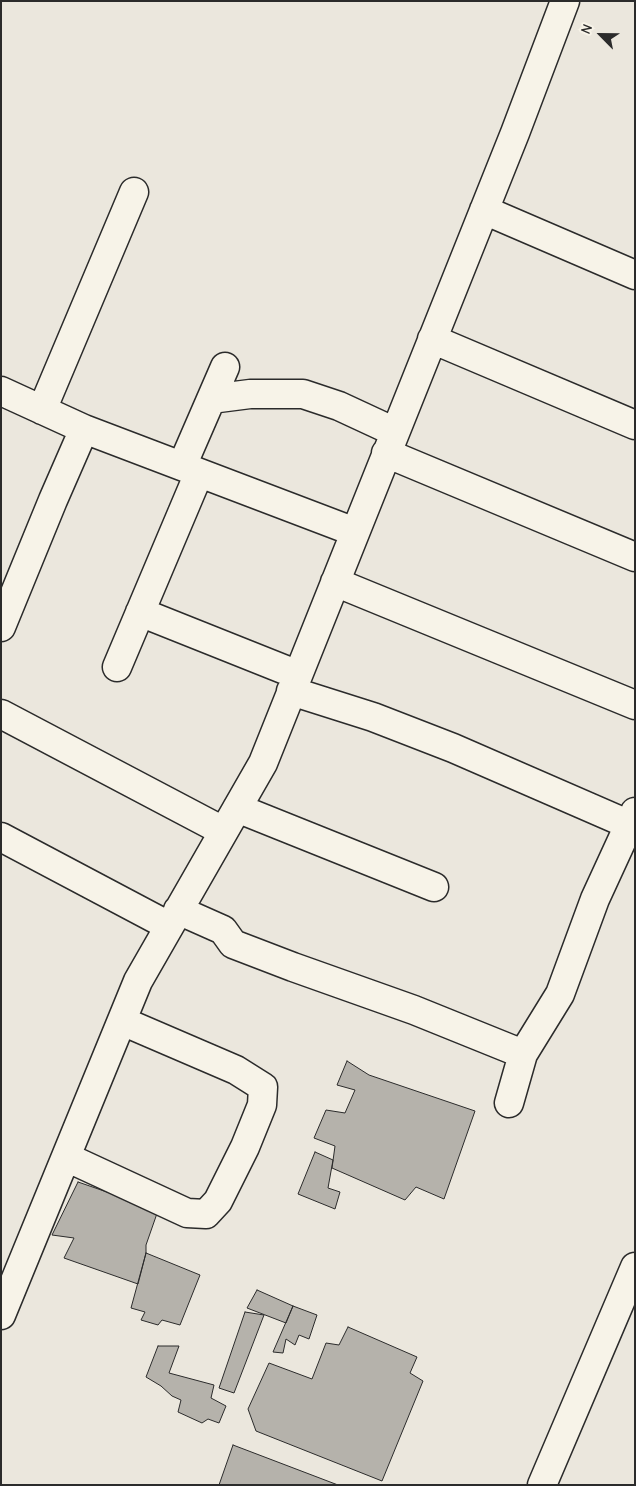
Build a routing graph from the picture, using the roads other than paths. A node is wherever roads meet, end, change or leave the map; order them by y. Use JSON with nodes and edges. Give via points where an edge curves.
{"nodes":[{"id":1,"x":565,"y":1,"type":"edge"},
{"id":2,"x":134,"y":192,"type":"dead end"},
{"id":3,"x":484,"y":210,"type":"junction"},
{"id":4,"x":635,"y":275,"type":"edge"},
{"id":5,"x":432,"y":339,"type":"junction"},
{"id":6,"x":225,"y":366,"type":"dead end"},
{"id":7,"x":1,"y":391,"type":"edge"},
{"id":8,"x":212,"y":398,"type":"junction"},
{"id":9,"x":42,"y":410,"type":"junction"},
{"id":10,"x":635,"y":425,"type":"edge"},
{"id":11,"x":84,"y":429,"type":"junction"},
{"id":12,"x":390,"y":443,"type":"junction"},
{"id":13,"x":190,"y":469,"type":"junction"},
{"id":14,"x":355,"y":532,"type":"junction"},
{"id":15,"x":635,"y":557,"type":"edge"},
{"id":16,"x":335,"y":582,"type":"junction"},
{"id":17,"x":140,"y":612,"type":"junction"},
{"id":18,"x":1,"y":627,"type":"edge"},
{"id":19,"x":117,"y":667,"type":"dead end"},
{"id":20,"x":294,"y":683,"type":"junction"},
{"id":21,"x":635,"y":704,"type":"edge"},
{"id":22,"x":1,"y":714,"type":"edge"},
{"id":23,"x":237,"y":808,"type":"junction"},
{"id":24,"x":632,"y":818,"type":"edge"},
{"id":25,"x":223,"y":831,"type":"junction"},
{"id":26,"x":1,"y":837,"type":"edge"},
{"id":27,"x":434,"y":887,"type":"dead end"},
{"id":28,"x":174,"y":918,"type":"junction"},
{"id":29,"x":122,"y":1021,"type":"junction"},
{"id":30,"x":523,"y":1054,"type":"junction"},
{"id":31,"x":509,"y":1103,"type":"dead end"},
{"id":32,"x":66,"y":1157,"type":"junction"},
{"id":33,"x":635,"y":1268,"type":"edge"},
{"id":34,"x":1,"y":1316,"type":"edge"},
{"id":35,"x":542,"y":1485,"type":"edge"}],
"edges":[{"from":1,"to":3,"type":"street"},
{"from":2,"to":9,"type":"street"},
{"from":3,"to":4,"type":"street"},
{"from":3,"to":5,"type":"street"},
{"from":5,"to":10,"type":"street"},
{"from":5,"to":12,"type":"street"},
{"from":6,"to":8,"type":"street"},
{"from":7,"to":9,"type":"street"},
{"from":8,"to":12,"type":"street","via":[[303,394],[339,406]]},
{"from":8,"to":13,"type":"street"},
{"from":9,"to":11,"type":"street"},
{"from":11,"to":13,"type":"street"},
{"from":11,"to":18,"type":"street"},
{"from":12,"to":14,"type":"street"},
{"from":12,"to":15,"type":"street"},
{"from":13,"to":14,"type":"street"},
{"from":13,"to":17,"type":"street"},
{"from":14,"to":16,"type":"street"},
{"from":16,"to":20,"type":"street"},
{"from":16,"to":21,"type":"street"},
{"from":17,"to":19,"type":"street"},
{"from":17,"to":20,"type":"street"},
{"from":20,"to":23,"type":"street","via":[[263,763]]},
{"from":20,"to":24,"type":"street"},
{"from":22,"to":25,"type":"street"},
{"from":23,"to":25,"type":"street"},
{"from":23,"to":27,"type":"street"},
{"from":24,"to":30,"type":"street","via":[[595,899],[560,994]]},
{"from":25,"to":28,"type":"street"},
{"from":26,"to":28,"type":"street"},
{"from":28,"to":29,"type":"street","via":[[138,981]]},
{"from":28,"to":30,"type":"street","via":[[223,930],[233,944]]},
{"from":29,"to":32,"type":"street"},
{"from":29,"to":32,"type":"street","via":[[236,1070],[263,1088],[262,1105],[245,1147],[218,1201],[206,1214],[187,1213]]},
{"from":30,"to":31,"type":"street"},
{"from":32,"to":34,"type":"street"},
{"from":33,"to":35,"type":"street"}]}
